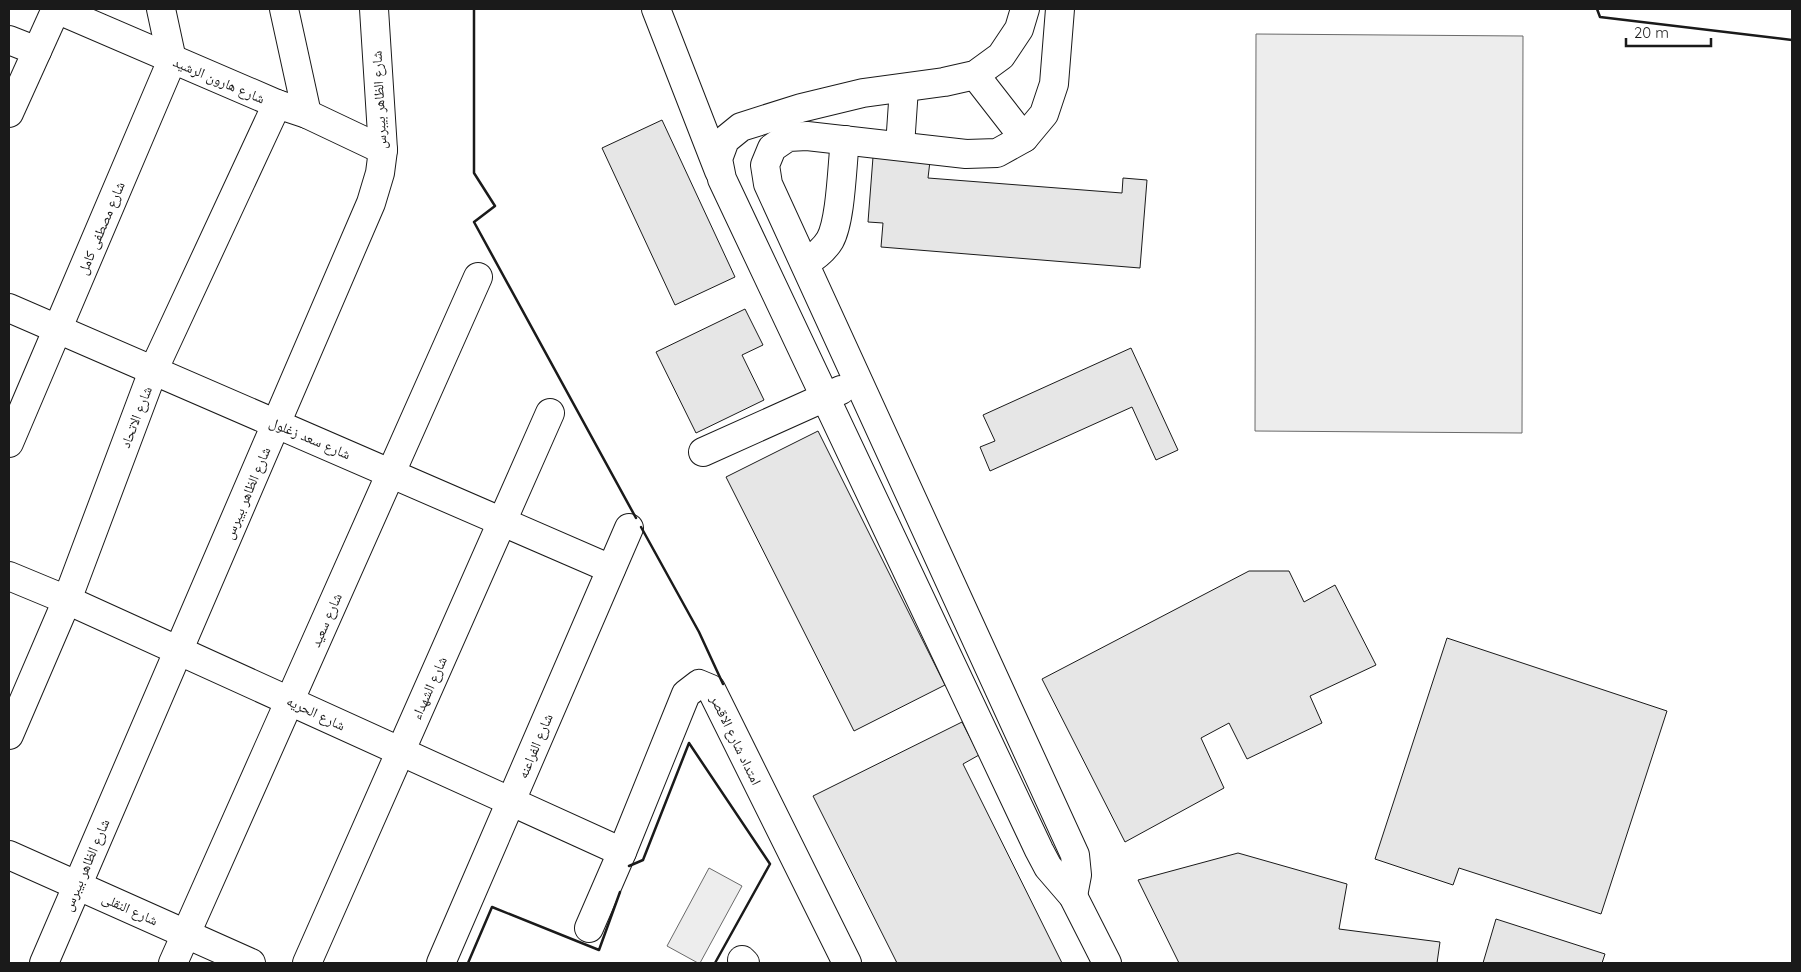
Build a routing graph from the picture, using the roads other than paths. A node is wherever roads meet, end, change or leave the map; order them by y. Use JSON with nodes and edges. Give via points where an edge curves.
{"nodes":[{"id":1,"x":56,"y":9,"type":"edge"},
{"id":2,"x":161,"y":9,"type":"edge"},
{"id":3,"x":284,"y":9,"type":"edge"},
{"id":4,"x":374,"y":9,"type":"edge"},
{"id":5,"x":656,"y":9,"type":"edge"},
{"id":6,"x":1025,"y":9,"type":"edge"},
{"id":7,"x":1060,"y":9,"type":"edge"},
{"id":8,"x":9,"y":40,"type":"edge"},
{"id":9,"x":37,"y":51,"type":"junction"},
{"id":10,"x":172,"y":60,"type":"junction"},
{"id":11,"x":975,"y":75,"type":"junction"},
{"id":12,"x":904,"y":88,"type":"junction"},
{"id":13,"x":277,"y":104,"type":"junction"},
{"id":14,"x":9,"y":113,"type":"edge"},
{"id":15,"x":307,"y":114,"type":"junction"},
{"id":16,"x":741,"y":127,"type":"junction"},
{"id":17,"x":1024,"y":138,"type":"junction"},
{"id":18,"x":845,"y":140,"type":"junction"},
{"id":19,"x":900,"y":146,"type":"junction"},
{"id":20,"x":772,"y":148,"type":"junction"},
{"id":21,"x":383,"y":150,"type":"junction"},
{"id":22,"x":722,"y":179,"type":"junction"},
{"id":23,"x":805,"y":263,"type":"junction"},
{"id":24,"x":478,"y":277,"type":"dead end"},
{"id":25,"x":9,"y":308,"type":"edge"},
{"id":26,"x":58,"y":329,"type":"junction"},
{"id":27,"x":154,"y":371,"type":"junction"},
{"id":28,"x":859,"y":382,"type":"junction"},
{"id":29,"x":824,"y":398,"type":"junction"},
{"id":30,"x":550,"y":413,"type":"dead end"},
{"id":31,"x":277,"y":424,"type":"junction"},
{"id":32,"x":9,"y":443,"type":"edge"},
{"id":33,"x":703,"y":452,"type":"dead end"},
{"id":34,"x":391,"y":473,"type":"junction"},
{"id":35,"x":502,"y":522,"type":"junction"},
{"id":36,"x":629,"y":528,"type":"dead end"},
{"id":37,"x":611,"y":569,"type":"junction"},
{"id":38,"x":9,"y":576,"type":"edge"},
{"id":39,"x":67,"y":600,"type":"junction"},
{"id":40,"x":179,"y":651,"type":"junction"},
{"id":41,"x":290,"y":701,"type":"junction"},
{"id":42,"x":9,"y":735,"type":"edge"},
{"id":43,"x":401,"y":752,"type":"junction"},
{"id":44,"x":511,"y":802,"type":"junction"},
{"id":45,"x":622,"y":852,"type":"junction"},
{"id":46,"x":9,"y":855,"type":"edge"},
{"id":47,"x":78,"y":886,"type":"junction"},
{"id":48,"x":1073,"y":896,"type":"junction"},
{"id":49,"x":589,"y":928,"type":"dead end"},
{"id":50,"x":187,"y":934,"type":"junction"},
{"id":51,"x":44,"y":963,"type":"edge"},
{"id":52,"x":173,"y":963,"type":"edge"},
{"id":53,"x":251,"y":963,"type":"edge"},
{"id":54,"x":308,"y":963,"type":"edge"},
{"id":55,"x":441,"y":963,"type":"edge"},
{"id":56,"x":847,"y":963,"type":"edge"},
{"id":57,"x":1107,"y":963,"type":"edge"}],
"edges":[{"from":1,"to":9,"type":"street"},
{"from":1,"to":10,"type":"street","name":"شارع هارون الرشيد"},
{"from":2,"to":10,"type":"street"},
{"from":3,"to":15,"type":"street"},
{"from":4,"to":21,"type":"street","name":"شارع الظاهر بيبرس"},
{"from":5,"to":22,"type":"street"},
{"from":6,"to":11,"type":"street","via":[[1019,29],[1001,56]]},
{"from":7,"to":17,"type":"street","via":[[1054,84],[1044,114]]},
{"from":8,"to":9,"type":"street"},
{"from":9,"to":14,"type":"street"},
{"from":10,"to":13,"type":"street","name":"شارع هارون الرشيد"},
{"from":10,"to":26,"type":"street","name":"شارع مصطفى كامل"},
{"from":11,"to":12,"type":"street"},
{"from":11,"to":17,"type":"street"},
{"from":12,"to":16,"type":"street","via":[[863,93]]},
{"from":12,"to":19,"type":"street"},
{"from":13,"to":15,"type":"street","name":"شارع هارون الرشيد"},
{"from":13,"to":27,"type":"street","name":"شارع الاتحاد"},
{"from":15,"to":21,"type":"street","name":"شارع هارون الرشيد"},
{"from":16,"to":20,"type":"street"},
{"from":16,"to":22,"type":"street","via":[[725,140],[718,159]]},
{"from":17,"to":19,"type":"street","via":[[997,153],[966,154]]},
{"from":18,"to":19,"type":"street"},
{"from":18,"to":20,"type":"street","via":[[788,137]]},
{"from":18,"to":23,"type":"street","via":[[836,224],[825,247]]},
{"from":20,"to":23,"type":"street","via":[[765,165],[768,184]]},
{"from":21,"to":31,"type":"street","name":"شارع الظاهر بيبرس","via":[[371,203]]},
{"from":22,"to":29,"type":"street"},
{"from":23,"to":28,"type":"street"},
{"from":24,"to":34,"type":"street","name":"شارع سعيد"},
{"from":25,"to":26,"type":"street","name":"شارع سعد زغلول"},
{"from":26,"to":27,"type":"street","name":"شارع سعد زغلول"},
{"from":26,"to":32,"type":"street","name":"شارع مصطفى كامل"},
{"from":27,"to":31,"type":"street","name":"شارع سعد زغلول"},
{"from":27,"to":39,"type":"street","name":"شارع الاتحاد"},
{"from":28,"to":29,"type":"street"},
{"from":28,"to":48,"type":"street","via":[[1075,855],[1077,875]]},
{"from":29,"to":33,"type":"street"},
{"from":29,"to":48,"type":"street","via":[[1039,850]]},
{"from":30,"to":35,"type":"street","name":"شارع الشهداء"},
{"from":31,"to":34,"type":"street","name":"شارع سعد زغلول"},
{"from":31,"to":40,"type":"street","name":"شارع الظاهر بيبرس"},
{"from":34,"to":35,"type":"street","name":"شارع سعد زغلول"},
{"from":34,"to":41,"type":"street","name":"شارع سعيد"},
{"from":35,"to":37,"type":"street","name":"شارع سعد زغلول"},
{"from":35,"to":43,"type":"street","name":"شارع الشهداء"},
{"from":36,"to":37,"type":"street","name":"شارع الفراعنه"},
{"from":37,"to":44,"type":"street","name":"شارع الفراعنه"},
{"from":38,"to":39,"type":"street","name":"شارع الحريه"},
{"from":39,"to":40,"type":"street","name":"شارع الحريه"},
{"from":39,"to":42,"type":"street","name":"شارع الاتحاد"},
{"from":40,"to":41,"type":"street","name":"شارع الحريه"},
{"from":40,"to":47,"type":"street","name":"شارع الظاهر بيبرس"},
{"from":41,"to":43,"type":"street","name":"شارع الحريه"},
{"from":41,"to":50,"type":"street","name":"شارع سعيد"},
{"from":43,"to":44,"type":"street","name":"شارع الحريه"},
{"from":43,"to":54,"type":"street","name":"شارع الشهداء"},
{"from":44,"to":45,"type":"street","name":"شارع الحريه"},
{"from":44,"to":55,"type":"street","name":"شارع الفراعنه"},
{"from":45,"to":49,"type":"street","name":"امتداد شارع الاقصر"},
{"from":45,"to":56,"type":"street","name":"امتداد شارع الاقصر","via":[[686,694],[699,684],[711,689]]},
{"from":46,"to":47,"type":"street","name":"شارع النقلى"},
{"from":47,"to":50,"type":"street","name":"شارع النقلى"},
{"from":47,"to":51,"type":"street","name":"شارع الظاهر بيبرس"},
{"from":48,"to":57,"type":"street"},
{"from":50,"to":52,"type":"street","name":"شارع سعيد"},
{"from":50,"to":53,"type":"street","name":"شارع النقلى"}]}
